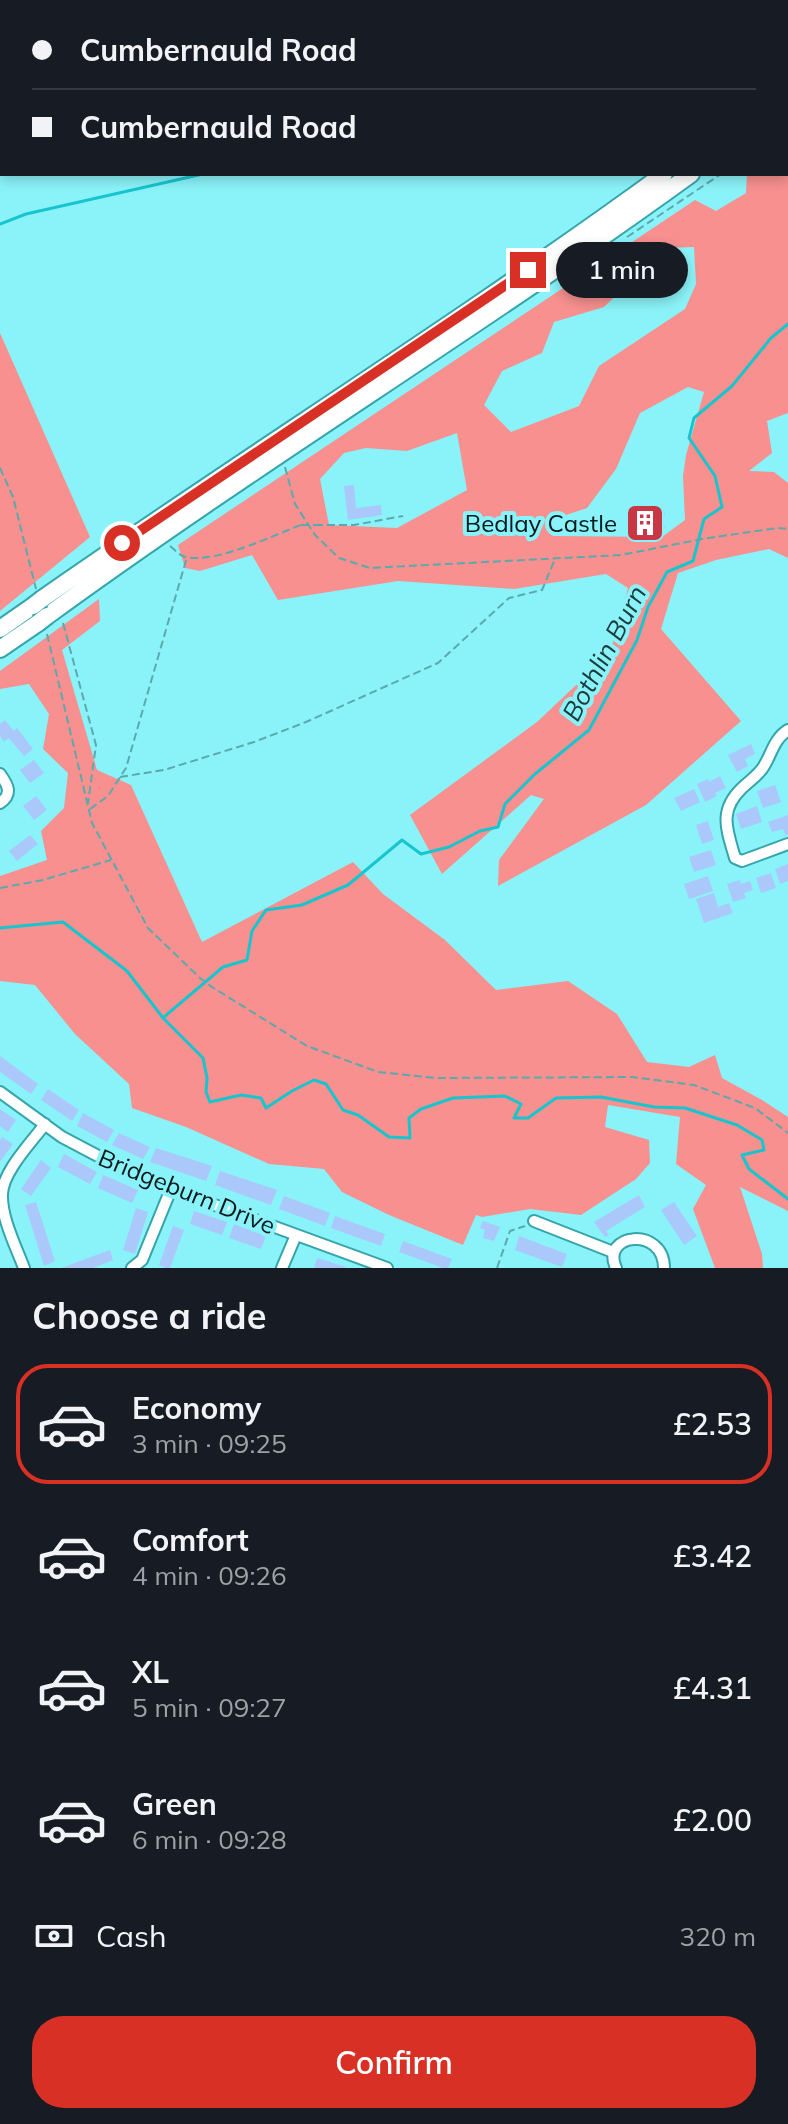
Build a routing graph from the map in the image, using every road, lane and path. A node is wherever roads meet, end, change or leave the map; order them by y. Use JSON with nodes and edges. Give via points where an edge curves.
{"nodes":[{"id":1,"x":661,"y":176,"type":"edge"},
{"id":2,"x":688,"y":176,"type":"edge"},
{"id":3,"x":285,"y":466,"type":"dead end"},
{"id":4,"x":0,"y":468,"type":"edge"},
{"id":5,"x":403,"y":516,"type":"dead end"},
{"id":6,"x":788,"y":529,"type":"edge"},
{"id":7,"x":162,"y":535,"type":"junction"},
{"id":8,"x":187,"y":557,"type":"junction"},
{"id":9,"x":555,"y":559,"type":"junction"},
{"id":10,"x":37,"y":598,"type":"junction"},
{"id":11,"x":48,"y":623,"type":"junction"},
{"id":12,"x":0,"y":629,"type":"edge"},
{"id":13,"x":0,"y":649,"type":"edge"},
{"id":14,"x":788,"y":730,"type":"edge"},
{"id":15,"x":0,"y":774,"type":"edge"},
{"id":16,"x":120,"y":777,"type":"junction"},
{"id":17,"x":0,"y":803,"type":"edge"},
{"id":18,"x":88,"y":807,"type":"junction"},
{"id":19,"x":788,"y":844,"type":"edge"},
{"id":20,"x":112,"y":860,"type":"junction"},
{"id":21,"x":0,"y":888,"type":"edge"},
{"id":22,"x":0,"y":1092,"type":"edge"},
{"id":23,"x":45,"y":1124,"type":"junction"},
{"id":24,"x":788,"y":1133,"type":"edge"},
{"id":25,"x":171,"y":1189,"type":"junction"},
{"id":26,"x":534,"y":1221,"type":"joint"},
{"id":27,"x":296,"y":1235,"type":"junction"},
{"id":28,"x":613,"y":1252,"type":"junction"},
{"id":29,"x":24,"y":1268,"type":"edge"},
{"id":30,"x":132,"y":1268,"type":"edge"},
{"id":31,"x":282,"y":1268,"type":"edge"},
{"id":32,"x":387,"y":1268,"type":"edge"},
{"id":33,"x":497,"y":1268,"type":"edge"},
{"id":34,"x":616,"y":1268,"type":"edge"},
{"id":35,"x":664,"y":1268,"type":"edge"}],
"edges":[{"from":1,"to":10,"type":"main road"},
{"from":2,"to":7,"type":"main road"},
{"from":3,"to":9,"type":"path","via":[[295,504],[315,535],[339,558],[370,568]]},
{"from":4,"to":10,"type":"path","via":[[13,497]]},
{"from":5,"to":8,"type":"path","bridge":true,"via":[[354,525],[301,525],[224,554]]},
{"from":6,"to":9,"type":"path","via":[[621,555]]},
{"from":7,"to":8,"type":"path"},
{"from":7,"to":11,"type":"main road"},
{"from":8,"to":16,"type":"path"},
{"from":9,"to":16,"type":"path","via":[[542,590],[509,598],[438,663],[254,742],[164,770]]},
{"from":10,"to":12,"type":"main road"},
{"from":11,"to":13,"type":"main road"},
{"from":11,"to":18,"type":"path"},
{"from":11,"to":18,"type":"path","via":[[96,745]]},
{"from":14,"to":19,"type":"street","via":[[775,742],[763,769],[727,806],[726,827],[735,858],[742,861]]},
{"from":15,"to":17,"type":"street","via":[[9,791]]},
{"from":16,"to":18,"type":"path","via":[[108,796]]},
{"from":18,"to":20,"type":"path"},
{"from":20,"to":21,"type":"path"},
{"from":20,"to":24,"type":"path","via":[[148,928],[200,978],[307,1046],[378,1072],[436,1078],[632,1077],[694,1085],[755,1108]]},
{"from":22,"to":23,"type":"street","name":"Bridgeburn Drive"},
{"from":23,"to":25,"type":"street","name":"Bridgeburn Drive","via":[[97,1157]]},
{"from":23,"to":29,"type":"street","via":[[7,1178],[2,1196]]},
{"from":25,"to":27,"type":"street","name":"Bridgeburn Drive"},
{"from":25,"to":30,"type":"street","via":[[142,1260]]},
{"from":26,"to":28,"type":"street"},
{"from":26,"to":33,"type":"path","via":[[510,1231]]},
{"from":27,"to":31,"type":"street"},
{"from":27,"to":32,"type":"street","name":"Bridgeburn Drive"},
{"from":28,"to":34,"type":"street"},
{"from":28,"to":35,"type":"street","via":[[626,1240],[644,1239],[663,1257]]}]}
